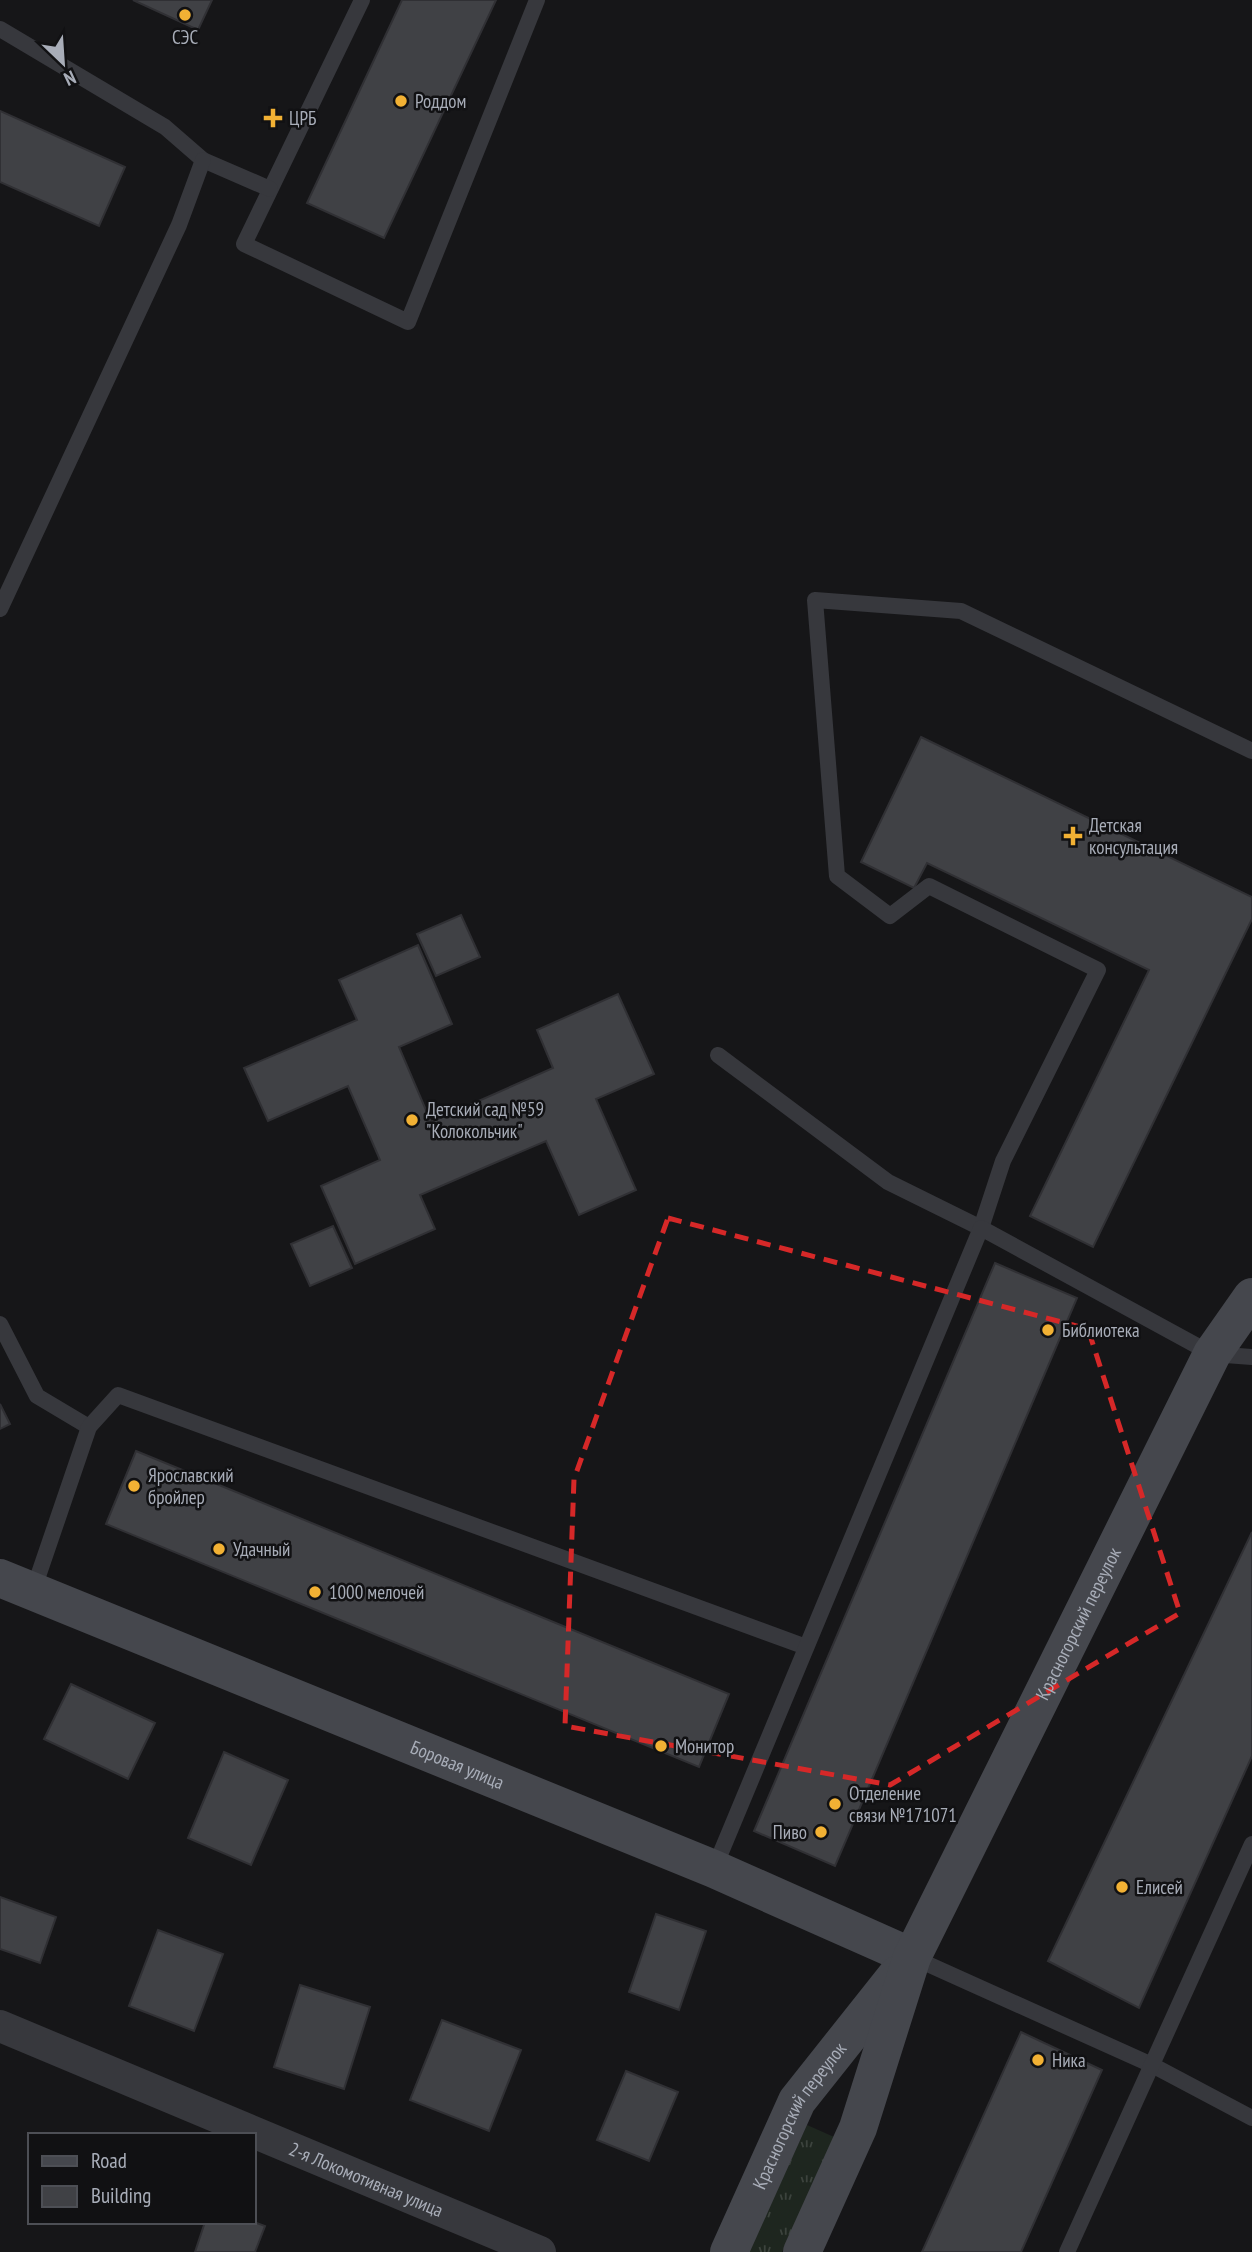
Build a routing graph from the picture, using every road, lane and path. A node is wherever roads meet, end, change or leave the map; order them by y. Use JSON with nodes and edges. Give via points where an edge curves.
{"nodes":[{"id":1,"x":362,"y":0,"type":"edge"},
{"id":2,"x":537,"y":0,"type":"edge"},
{"id":3,"x":0,"y":29,"type":"edge"},
{"id":4,"x":203,"y":160,"type":"junction"},
{"id":5,"x":270,"y":189,"type":"junction"},
{"id":6,"x":0,"y":609,"type":"edge"},
{"id":7,"x":1252,"y":751,"type":"edge"},
{"id":8,"x":718,"y":1055,"type":"dead end"},
{"id":9,"x":981,"y":1228,"type":"junction"},
{"id":10,"x":1252,"y":1297,"type":"edge"},
{"id":11,"x":0,"y":1324,"type":"edge"},
{"id":12,"x":1212,"y":1354,"type":"junction"},
{"id":13,"x":1252,"y":1357,"type":"edge"},
{"id":14,"x":89,"y":1427,"type":"junction"},
{"id":15,"x":16,"y":1585,"type":"edge"},
{"id":16,"x":806,"y":1647,"type":"junction"},
{"id":17,"x":1252,"y":1844,"type":"edge"},
{"id":18,"x":714,"y":1869,"type":"junction"},
{"id":19,"x":912,"y":1957,"type":"junction"},
{"id":20,"x":0,"y":2026,"type":"edge"},
{"id":21,"x":1152,"y":2064,"type":"junction"},
{"id":22,"x":1252,"y":2118,"type":"edge"},
{"id":23,"x":256,"y":2133,"type":"edge"},
{"id":24,"x":256,"y":2133,"type":"edge"},
{"id":25,"x":540,"y":2252,"type":"edge"},
{"id":26,"x":729,"y":2252,"type":"edge"},
{"id":27,"x":802,"y":2252,"type":"edge"},
{"id":28,"x":1067,"y":2252,"type":"edge"}],
"edges":[{"from":1,"to":5,"type":"lane"},
{"from":2,"to":5,"type":"lane","via":[[408,322],[244,244]]},
{"from":3,"to":4,"type":"lane","via":[[165,127]]},
{"from":4,"to":5,"type":"lane"},
{"from":4,"to":6,"type":"lane","via":[[179,225]]},
{"from":7,"to":9,"type":"lane","via":[[961,611],[815,600],[837,876],[890,916],[929,886],[1098,970],[1003,1161]]},
{"from":8,"to":9,"type":"lane","via":[[888,1182]]},
{"from":9,"to":12,"type":"lane"},
{"from":9,"to":16,"type":"lane"},
{"from":10,"to":12,"type":"main road","name":"Красногорский переулок"},
{"from":11,"to":14,"type":"lane","via":[[37,1396]]},
{"from":12,"to":13,"type":"lane"},
{"from":12,"to":19,"type":"main road","name":"Красногорский переулок"},
{"from":14,"to":15,"type":"lane"},
{"from":14,"to":16,"type":"lane","via":[[118,1395]]},
{"from":15,"to":18,"type":"main road","name":"Боровая улица"},
{"from":16,"to":18,"type":"lane"},
{"from":17,"to":21,"type":"lane"},
{"from":18,"to":19,"type":"main road","name":"Боровая улица"},
{"from":19,"to":21,"type":"lane"},
{"from":19,"to":26,"type":"main road","name":"Красногорский переулок","via":[[797,2101]]},
{"from":19,"to":27,"type":"main road","name":"Красногорский переулок","via":[[858,2128]]},
{"from":20,"to":23,"type":"street","name":"2-я Локомотивная улица"},
{"from":21,"to":22,"type":"lane"},
{"from":21,"to":28,"type":"lane"},
{"from":24,"to":25,"type":"street","name":"2-я Локомотивная улица"}]}
